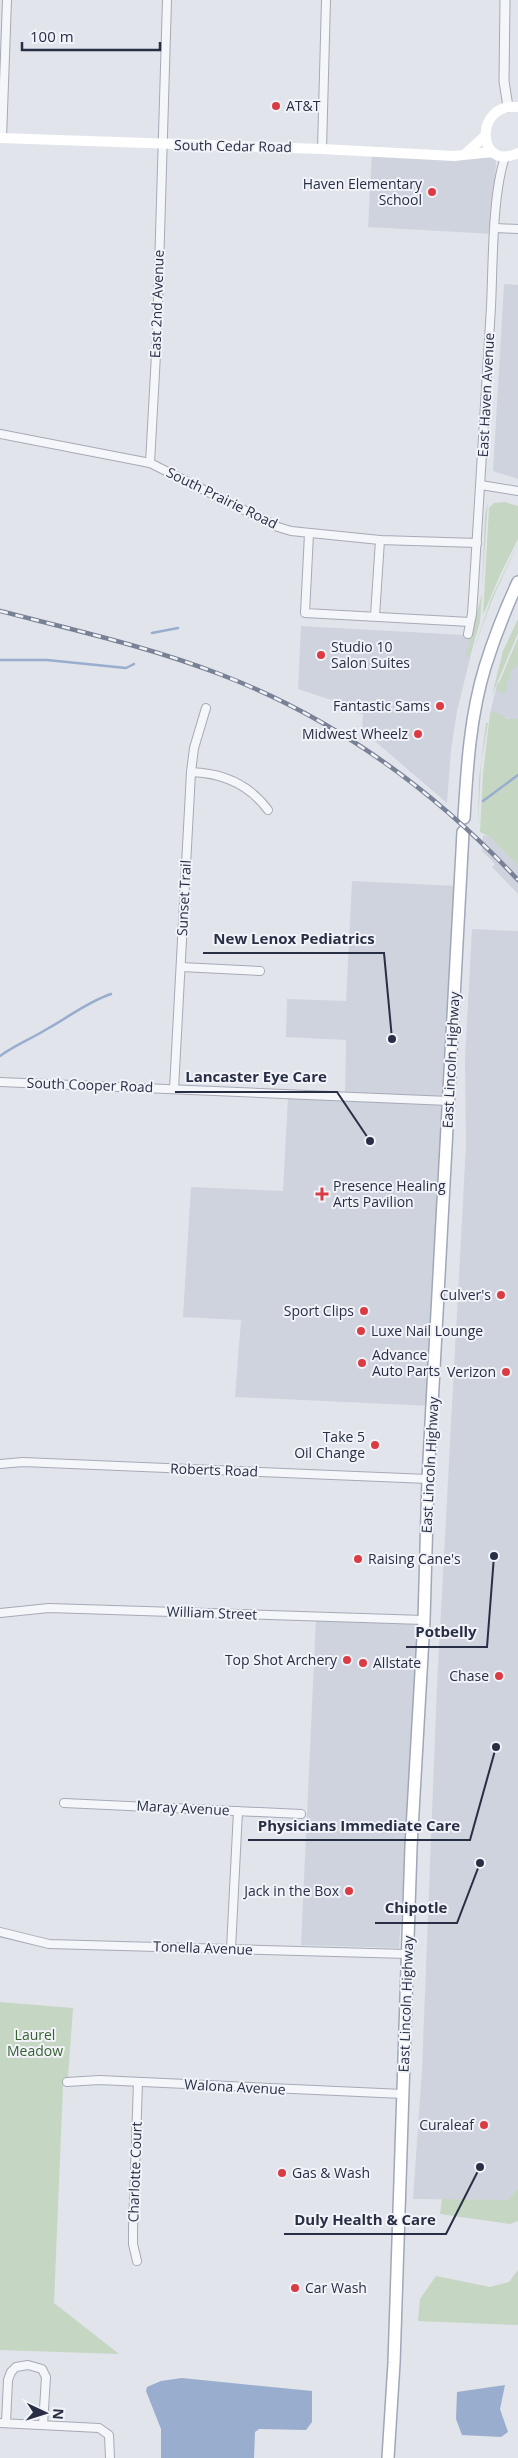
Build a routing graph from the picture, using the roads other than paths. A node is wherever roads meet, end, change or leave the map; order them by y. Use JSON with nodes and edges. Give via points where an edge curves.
{"nodes":[{"id":1,"x":7,"y":0,"type":"edge"},
{"id":2,"x":167,"y":0,"type":"edge"},
{"id":3,"x":326,"y":0,"type":"edge"},
{"id":4,"x":505,"y":0,"type":"edge"},
{"id":5,"x":513,"y":107,"type":"edge"},
{"id":6,"x":485,"y":136,"type":"junction"},
{"id":7,"x":1,"y":138,"type":"edge"},
{"id":8,"x":162,"y":145,"type":"junction"},
{"id":9,"x":322,"y":149,"type":"junction"},
{"id":10,"x":492,"y":152,"type":"junction"},
{"id":11,"x":465,"y":154,"type":"junction"},
{"id":12,"x":518,"y":154,"type":"edge"},
{"id":13,"x":506,"y":156,"type":"junction"},
{"id":14,"x":496,"y":228,"type":"junction"},
{"id":15,"x":518,"y":229,"type":"edge"},
{"id":16,"x":0,"y":434,"type":"edge"},
{"id":17,"x":150,"y":463,"type":"junction"},
{"id":18,"x":481,"y":485,"type":"junction"},
{"id":19,"x":518,"y":491,"type":"edge"},
{"id":20,"x":309,"y":534,"type":"junction"},
{"id":21,"x":380,"y":540,"type":"junction"},
{"id":22,"x":477,"y":543,"type":"junction"},
{"id":23,"x":518,"y":582,"type":"edge"},
{"id":24,"x":375,"y":616,"type":"junction"},
{"id":25,"x":470,"y":622,"type":"junction"},
{"id":26,"x":468,"y":634,"type":"dead end"},
{"id":27,"x":206,"y":708,"type":"dead end"},
{"id":28,"x":191,"y":772,"type":"junction"},
{"id":29,"x":268,"y":810,"type":"dead end"},
{"id":30,"x":464,"y":818,"type":"dead end"},
{"id":31,"x":463,"y":832,"type":"dead end"},
{"id":32,"x":181,"y":967,"type":"junction"},
{"id":33,"x":260,"y":972,"type":"dead end"},
{"id":34,"x":0,"y":1082,"type":"edge"},
{"id":35,"x":174,"y":1089,"type":"junction"},
{"id":36,"x":449,"y":1101,"type":"junction"},
{"id":37,"x":0,"y":1464,"type":"edge"},
{"id":38,"x":428,"y":1479,"type":"junction"},
{"id":39,"x":0,"y":1613,"type":"edge"},
{"id":40,"x":424,"y":1620,"type":"junction"},
{"id":41,"x":64,"y":1802,"type":"dead end"},
{"id":42,"x":238,"y":1811,"type":"junction"},
{"id":43,"x":302,"y":1814,"type":"dead end"},
{"id":44,"x":0,"y":1932,"type":"edge"},
{"id":45,"x":231,"y":1949,"type":"junction"},
{"id":46,"x":408,"y":1954,"type":"junction"},
{"id":47,"x":67,"y":2082,"type":"dead end"},
{"id":48,"x":138,"y":2082,"type":"junction"},
{"id":49,"x":403,"y":2094,"type":"junction"},
{"id":50,"x":137,"y":2261,"type":"dead end"},
{"id":51,"x":3,"y":2423,"type":"edge"},
{"id":52,"x":43,"y":2425,"type":"junction"},
{"id":53,"x":110,"y":2458,"type":"edge"},
{"id":54,"x":388,"y":2458,"type":"edge"}],
"edges":[{"from":1,"to":7,"type":"street"},
{"from":2,"to":8,"type":"street","name":"East 2nd Avenue"},
{"from":3,"to":9,"type":"street"},
{"from":4,"to":5,"type":"street","via":[[504,81]]},
{"from":5,"to":6,"type":"main road","via":[[491,117]]},
{"from":6,"to":10,"type":"main road"},
{"from":6,"to":11,"type":"main road"},
{"from":7,"to":8,"type":"main road","name":"South Cedar Road"},
{"from":8,"to":9,"type":"main road","name":"South Cedar Road"},
{"from":8,"to":17,"type":"street","name":"East 2nd Avenue"},
{"from":9,"to":11,"type":"main road","name":"South Cedar Road"},
{"from":10,"to":11,"type":"main road","name":"South Cedar Road"},
{"from":10,"to":13,"type":"main road"},
{"from":12,"to":13,"type":"main road"},
{"from":13,"to":14,"type":"street","name":"East Haven Avenue","via":[[500,176]]},
{"from":14,"to":15,"type":"street"},
{"from":14,"to":18,"type":"street","name":"East Haven Avenue"},
{"from":16,"to":17,"type":"street","name":"South Prairie Road"},
{"from":17,"to":20,"type":"street","name":"South Prairie Road","via":[[278,527]]},
{"from":18,"to":19,"type":"street"},
{"from":18,"to":22,"type":"street","name":"East Haven Avenue"},
{"from":20,"to":21,"type":"street","name":"South Prairie Road"},
{"from":20,"to":24,"type":"street","via":[[304,613]]},
{"from":21,"to":22,"type":"street","name":"South Prairie Road"},
{"from":21,"to":24,"type":"street"},
{"from":22,"to":25,"type":"street","name":"East Haven Avenue"},
{"from":23,"to":30,"type":"main road","via":[[501,620],[482,678],[470,740]]},
{"from":24,"to":25,"type":"street"},
{"from":25,"to":26,"type":"street","name":"East Haven Avenue"},
{"from":27,"to":28,"type":"street","name":"Sunset Trail","via":[[194,748]]},
{"from":28,"to":29,"type":"street","via":[[232,779],[258,796]]},
{"from":28,"to":32,"type":"street","name":"Sunset Trail"},
{"from":31,"to":36,"type":"main road","name":"East Lincoln Highway"},
{"from":32,"to":33,"type":"street"},
{"from":32,"to":35,"type":"street","name":"Sunset Trail"},
{"from":34,"to":35,"type":"street","name":"South Cooper Road"},
{"from":35,"to":36,"type":"street","name":"South Cooper Road"},
{"from":36,"to":38,"type":"main road","name":"East Lincoln Highway"},
{"from":37,"to":38,"type":"street","name":"Roberts Road","via":[[23,1462]]},
{"from":38,"to":40,"type":"main road","name":"East Lincoln Highway"},
{"from":39,"to":40,"type":"street","name":"William Street","via":[[48,1608]]},
{"from":40,"to":46,"type":"main road","name":"East Lincoln Highway"},
{"from":41,"to":42,"type":"street","name":"Maray Avenue"},
{"from":42,"to":43,"type":"street","name":"Maray Avenue"},
{"from":42,"to":45,"type":"street"},
{"from":44,"to":45,"type":"street","name":"Tonella Avenue","via":[[49,1944]]},
{"from":45,"to":46,"type":"street","name":"Tonella Avenue"},
{"from":46,"to":49,"type":"main road","name":"East Lincoln Highway"},
{"from":47,"to":48,"type":"street","name":"Walona Avenue"},
{"from":48,"to":49,"type":"street","name":"Walona Avenue"},
{"from":48,"to":50,"type":"street","name":"Charlotte Court","via":[[133,2229]]},
{"from":49,"to":54,"type":"main road","name":"East Lincoln Highway"},
{"from":51,"to":52,"type":"street"},
{"from":51,"to":52,"type":"street","via":[[10,2375],[16,2367],[28,2365],[44,2371]]},
{"from":52,"to":53,"type":"street","via":[[102,2429],[110,2438]]}]}
